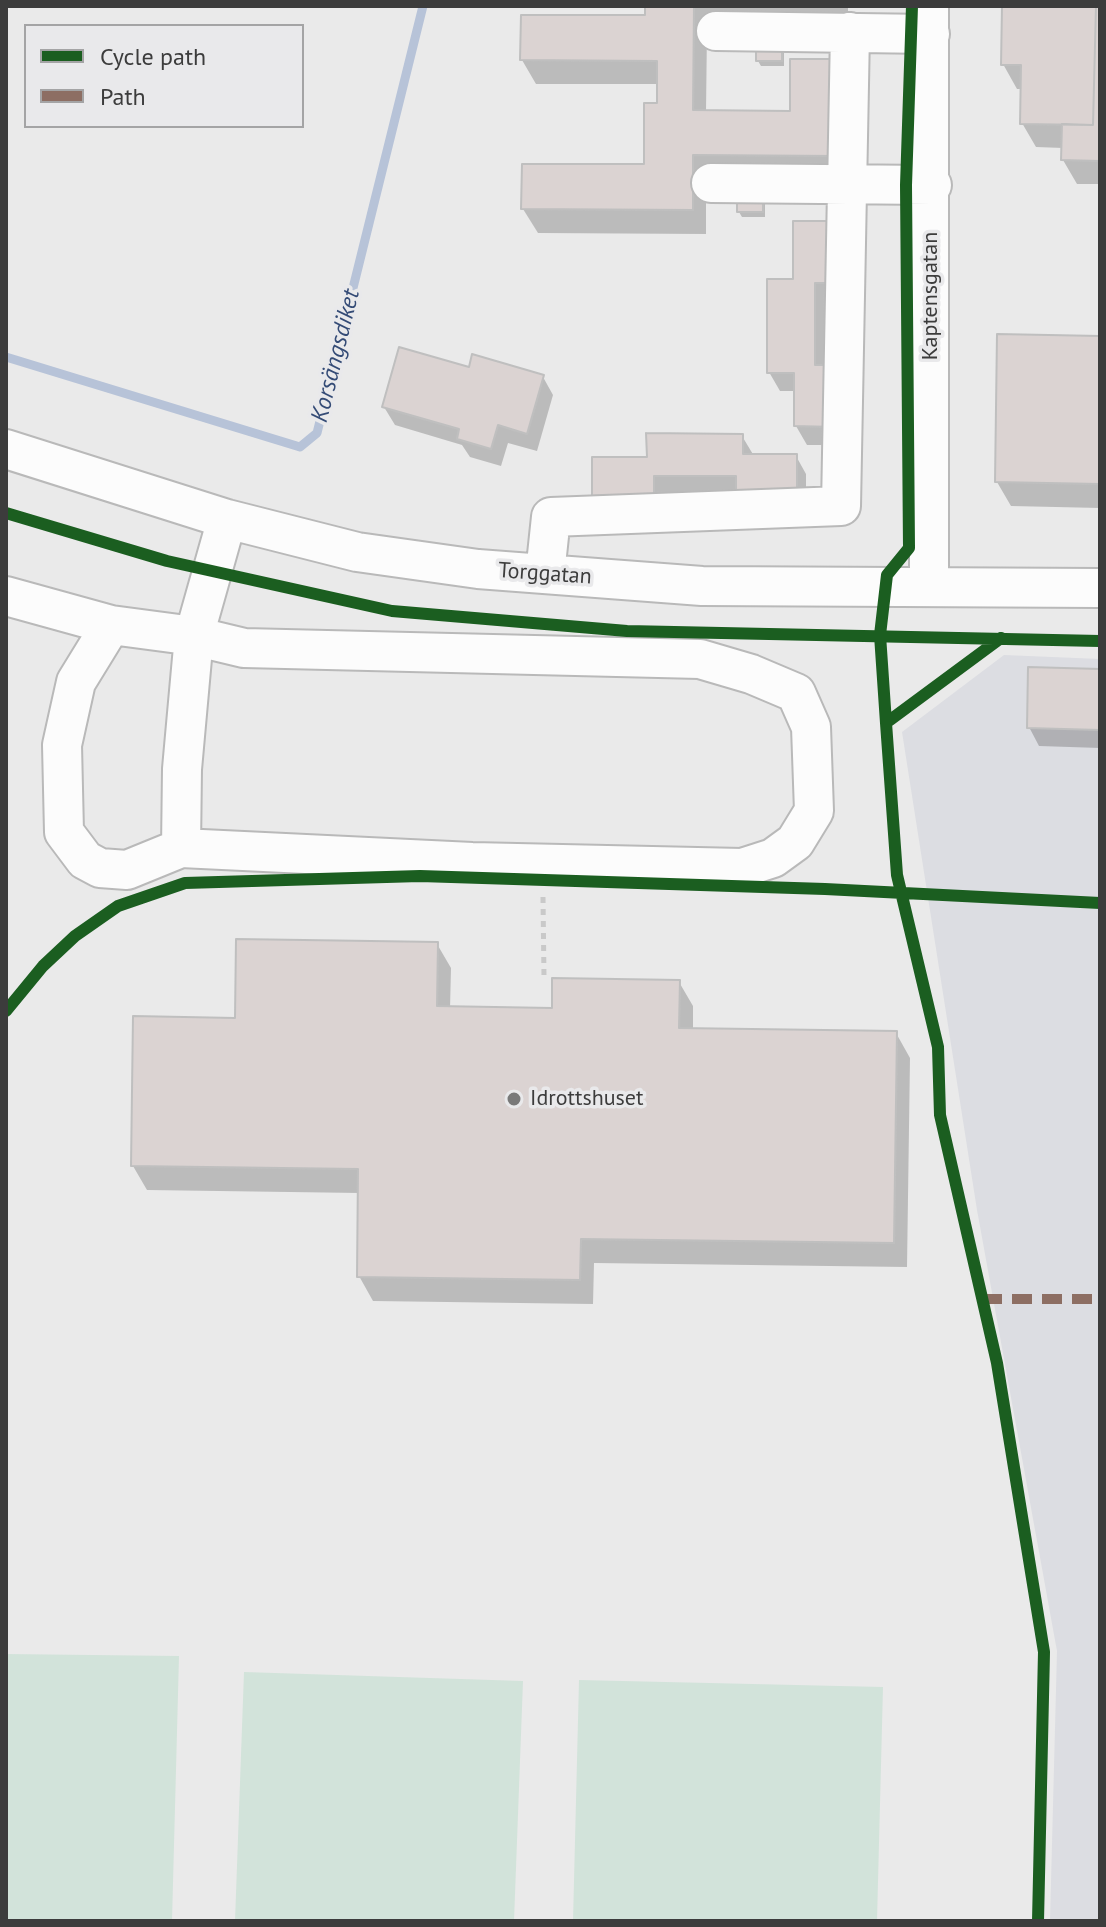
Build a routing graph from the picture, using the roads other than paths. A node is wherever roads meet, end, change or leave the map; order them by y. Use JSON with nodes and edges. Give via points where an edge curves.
{"nodes":[{"id":1,"x":930,"y":20,"type":"edge"},
{"id":2,"x":716,"y":31,"type":"dead end"},
{"id":3,"x":850,"y":32,"type":"junction"},
{"id":4,"x":711,"y":183,"type":"dead end"},
{"id":5,"x":846,"y":183,"type":"junction"},
{"id":6,"x":932,"y":185,"type":"junction"},
{"id":7,"x":6,"y":449,"type":"edge"},
{"id":8,"x":227,"y":519,"type":"junction"},
{"id":9,"x":545,"y":574,"type":"junction"},
{"id":10,"x":929,"y":586,"type":"junction"},
{"id":11,"x":1100,"y":588,"type":"edge"},
{"id":12,"x":6,"y":596,"type":"edge"},
{"id":13,"x":111,"y":625,"type":"junction"},
{"id":14,"x":194,"y":636,"type":"junction"},
{"id":15,"x":181,"y":848,"type":"junction"}],
"edges":[{"from":1,"to":3,"type":"street"},
{"from":1,"to":6,"type":"street","name":"Kaptensgatan"},
{"from":2,"to":3,"type":"street"},
{"from":3,"to":5,"type":"street"},
{"from":4,"to":5,"type":"street"},
{"from":5,"to":6,"type":"street"},
{"from":5,"to":9,"type":"street","via":[[841,506],[551,517]]},
{"from":6,"to":10,"type":"street","name":"Kaptensgatan"},
{"from":7,"to":8,"type":"street","name":"Torggatan"},
{"from":8,"to":9,"type":"street","name":"Torggatan","via":[[357,552]]},
{"from":8,"to":14,"type":"street"},
{"from":9,"to":10,"type":"street","name":"Torggatan","via":[[702,586]]},
{"from":10,"to":11,"type":"street","name":"Torggatan"},
{"from":12,"to":13,"type":"street"},
{"from":13,"to":14,"type":"street"},
{"from":13,"to":15,"type":"street","via":[[76,682],[62,745],[64,832],[85,860],[100,868],[127,870]]},
{"from":14,"to":15,"type":"street"},
{"from":14,"to":15,"type":"street","via":[[244,648],[700,659],[796,693],[811,727],[814,811],[795,842],[773,858],[742,868]]}]}
